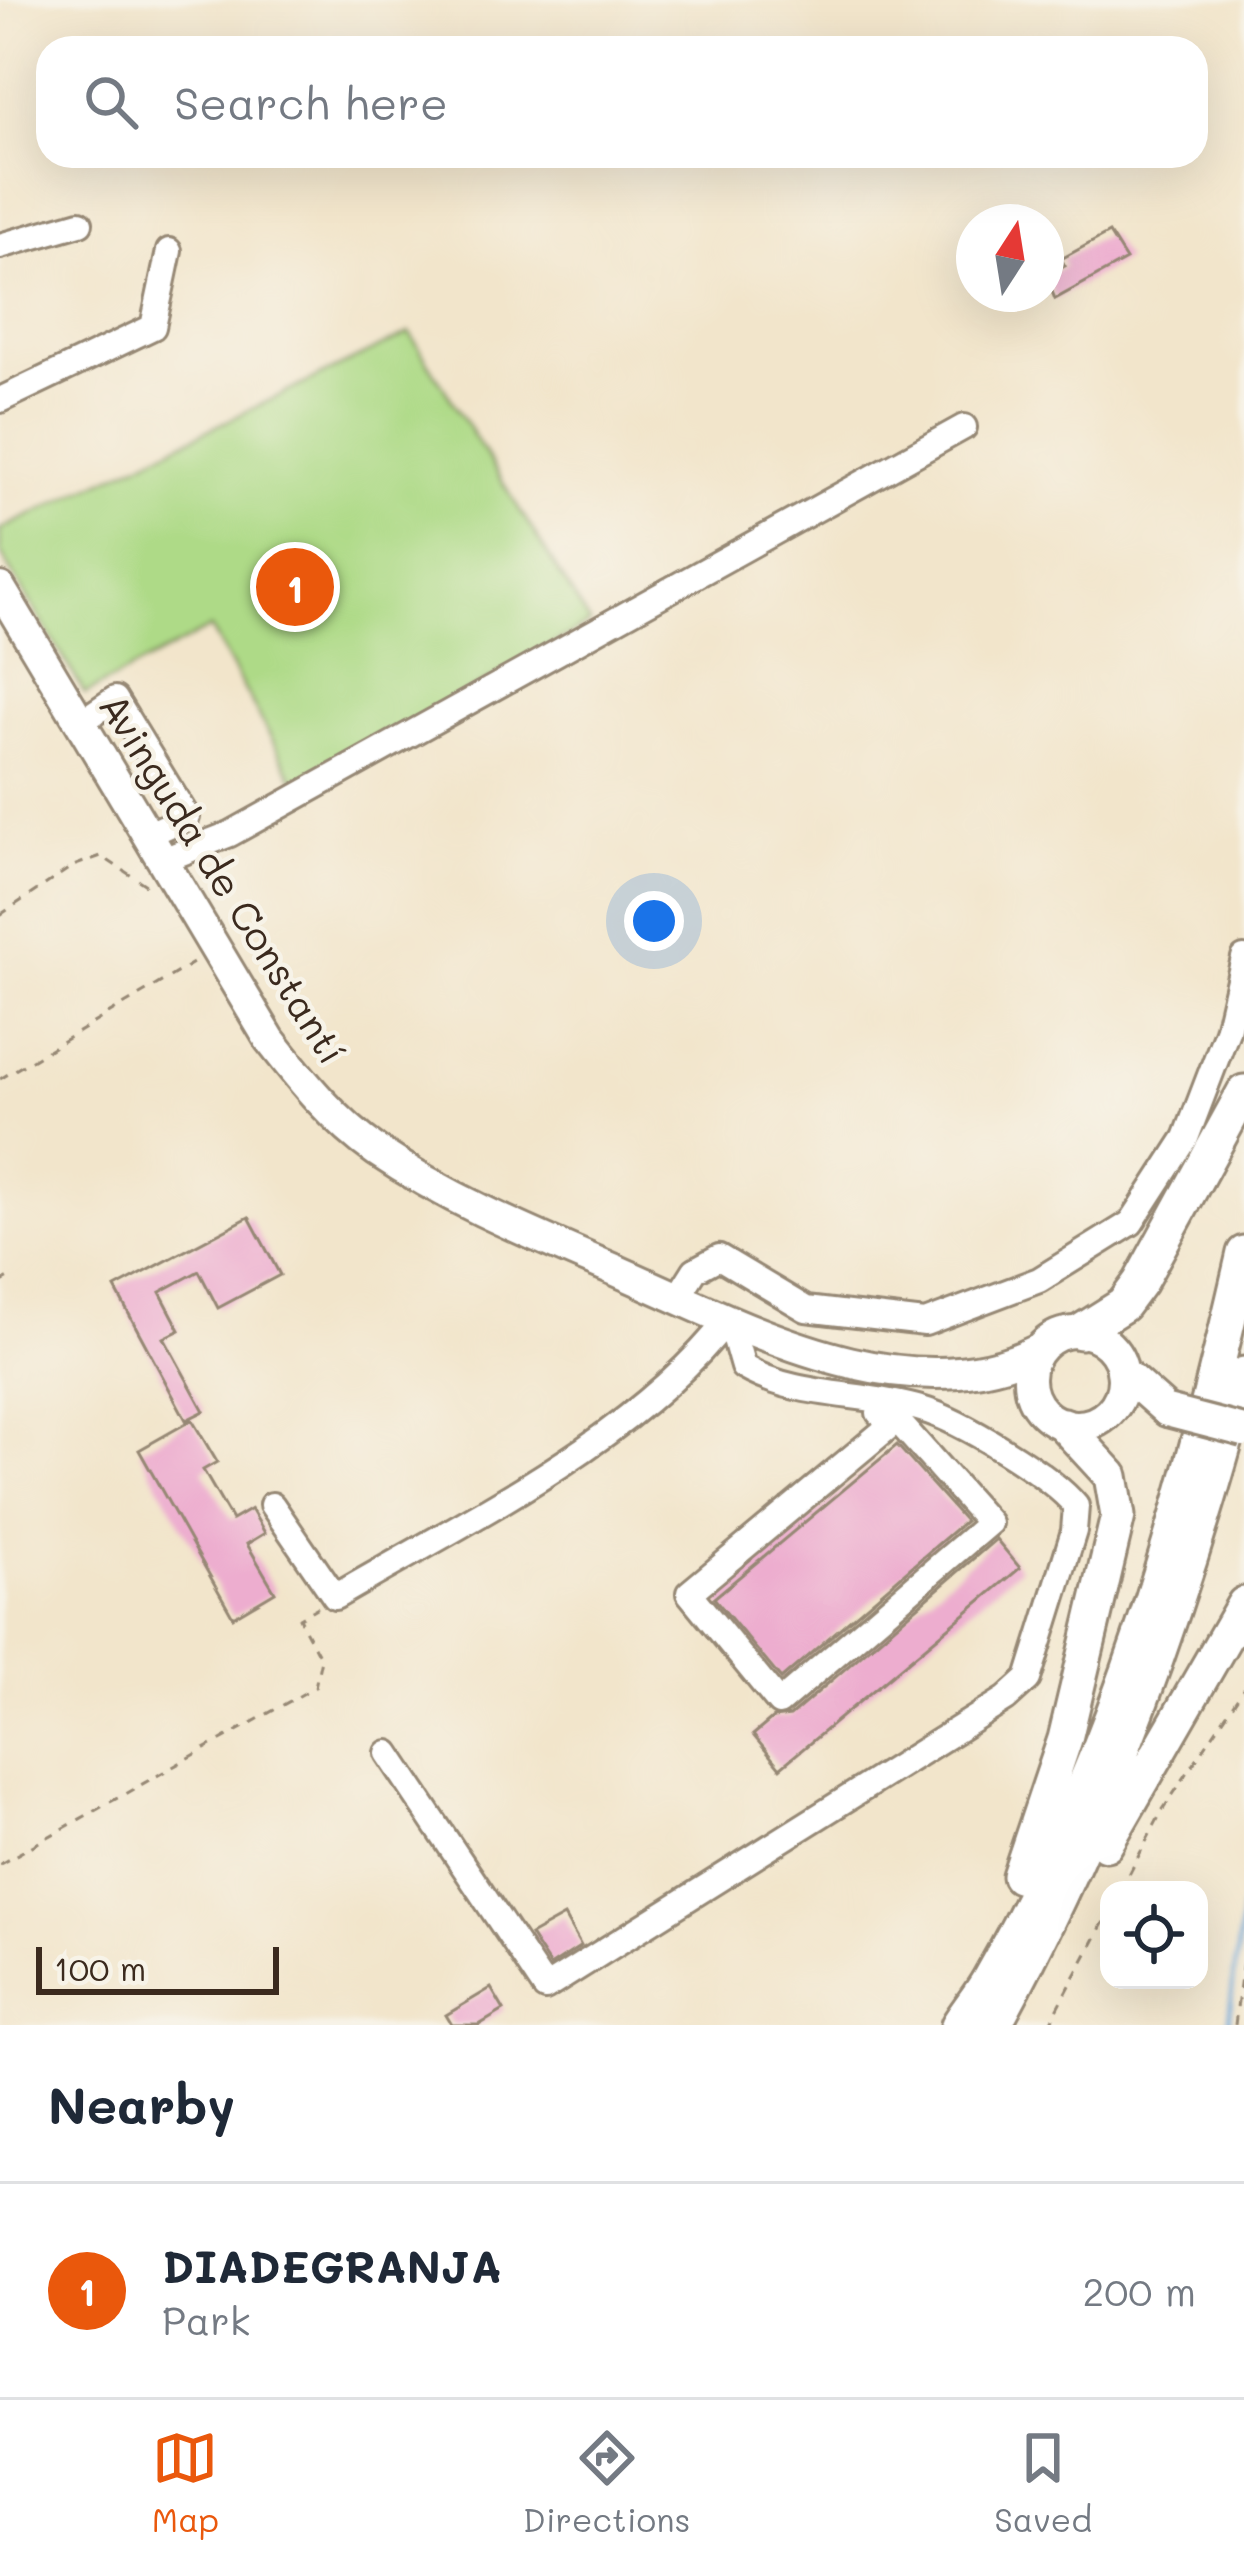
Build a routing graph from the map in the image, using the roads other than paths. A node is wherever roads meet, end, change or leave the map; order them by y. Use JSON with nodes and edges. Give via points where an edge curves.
{"nodes":[{"id":1,"x":80,"y":223,"type":"dead end"},
{"id":2,"x":0,"y":246,"type":"edge"},
{"id":3,"x":169,"y":251,"type":"dead end"},
{"id":4,"x":0,"y":400,"type":"edge"},
{"id":5,"x":964,"y":427,"type":"dead end"},
{"id":6,"x":0,"y":588,"type":"edge"},
{"id":7,"x":81,"y":722,"type":"junction"},
{"id":8,"x":155,"y":847,"type":"junction"},
{"id":9,"x":1244,"y":958,"type":"edge"},
{"id":10,"x":1244,"y":1092,"type":"edge"},
{"id":11,"x":1244,"y":1253,"type":"edge"},
{"id":12,"x":678,"y":1297,"type":"junction"},
{"id":13,"x":730,"y":1318,"type":"junction"},
{"id":14,"x":1080,"y":1332,"type":"junction"},
{"id":15,"x":1038,"y":1349,"type":"junction"},
{"id":16,"x":955,"y":1372,"type":"junction"},
{"id":17,"x":1122,"y":1372,"type":"junction"},
{"id":18,"x":1244,"y":1374,"type":"edge"},
{"id":19,"x":1035,"y":1402,"type":"junction"},
{"id":20,"x":889,"y":1411,"type":"junction"},
{"id":21,"x":1167,"y":1411,"type":"junction"},
{"id":22,"x":1107,"y":1414,"type":"junction"},
{"id":23,"x":1064,"y":1424,"type":"junction"},
{"id":24,"x":1244,"y":1431,"type":"edge"},
{"id":25,"x":272,"y":1504,"type":"dead end"},
{"id":26,"x":1244,"y":1604,"type":"edge"},
{"id":27,"x":388,"y":1753,"type":"dead end"},
{"id":28,"x":972,"y":2022,"type":"edge"},
{"id":29,"x":1009,"y":2025,"type":"edge"}],
"edges":[{"from":1,"to":2,"type":"lane"},
{"from":3,"to":4,"type":"lane","via":[[153,327]]},
{"from":5,"to":8,"type":"lane","via":[[230,834]]},
{"from":6,"to":7,"type":"main road","name":"Avinguda de Constantí"},
{"from":7,"to":8,"type":"main road","name":"Avinguda de Constantí"},
{"from":7,"to":8,"type":"lane","via":[[115,700],[187,817]]},
{"from":8,"to":12,"type":"main road","name":"Avinguda de Constantí","via":[[270,1040],[317,1100],[373,1148],[468,1206]]},
{"from":9,"to":12,"type":"lane","via":[[1186,1138],[1131,1222],[1039,1280],[925,1323],[806,1309],[719,1257],[695,1270]]},
{"from":10,"to":14,"type":"highway","via":[[1140,1282],[1123,1305]]},
{"from":11,"to":28,"type":"highway","via":[[1169,1552],[1124,1684]]},
{"from":12,"to":13,"type":"main road","name":"Avinguda de Constantí"},
{"from":13,"to":16,"type":"main road","name":"Avinguda de Constantí","via":[[852,1361]]},
{"from":13,"to":20,"type":"lane","via":[[742,1367],[773,1384]]},
{"from":13,"to":25,"type":"lane","via":[[693,1365],[548,1472],[335,1597]]},
{"from":14,"to":15,"type":"main road"},
{"from":14,"to":17,"type":"main road","via":[[1108,1345]]},
{"from":15,"to":16,"type":"main road","via":[[1001,1366]]},
{"from":15,"to":19,"type":"main road","via":[[1028,1378]]},
{"from":16,"to":19,"type":"main road"},
{"from":17,"to":21,"type":"main road"},
{"from":17,"to":22,"type":"main road"},
{"from":18,"to":28,"type":"highway","via":[[1198,1547],[1095,1823]]},
{"from":19,"to":23,"type":"main road"},
{"from":20,"to":20,"type":"lane","via":[[689,1592],[779,1703],[989,1523]]},
{"from":20,"to":27,"type":"lane","via":[[923,1409],[1057,1481],[1076,1506],[1028,1679],[1006,1699],[545,1988]]},
{"from":21,"to":22,"type":"main road"},
{"from":21,"to":24,"type":"main road","bridge":true},
{"from":22,"to":23,"type":"main road"},
{"from":23,"to":28,"type":"highway","via":[[1111,1476],[1118,1516],[1049,1792]]},
{"from":26,"to":29,"type":"highway"}]}
